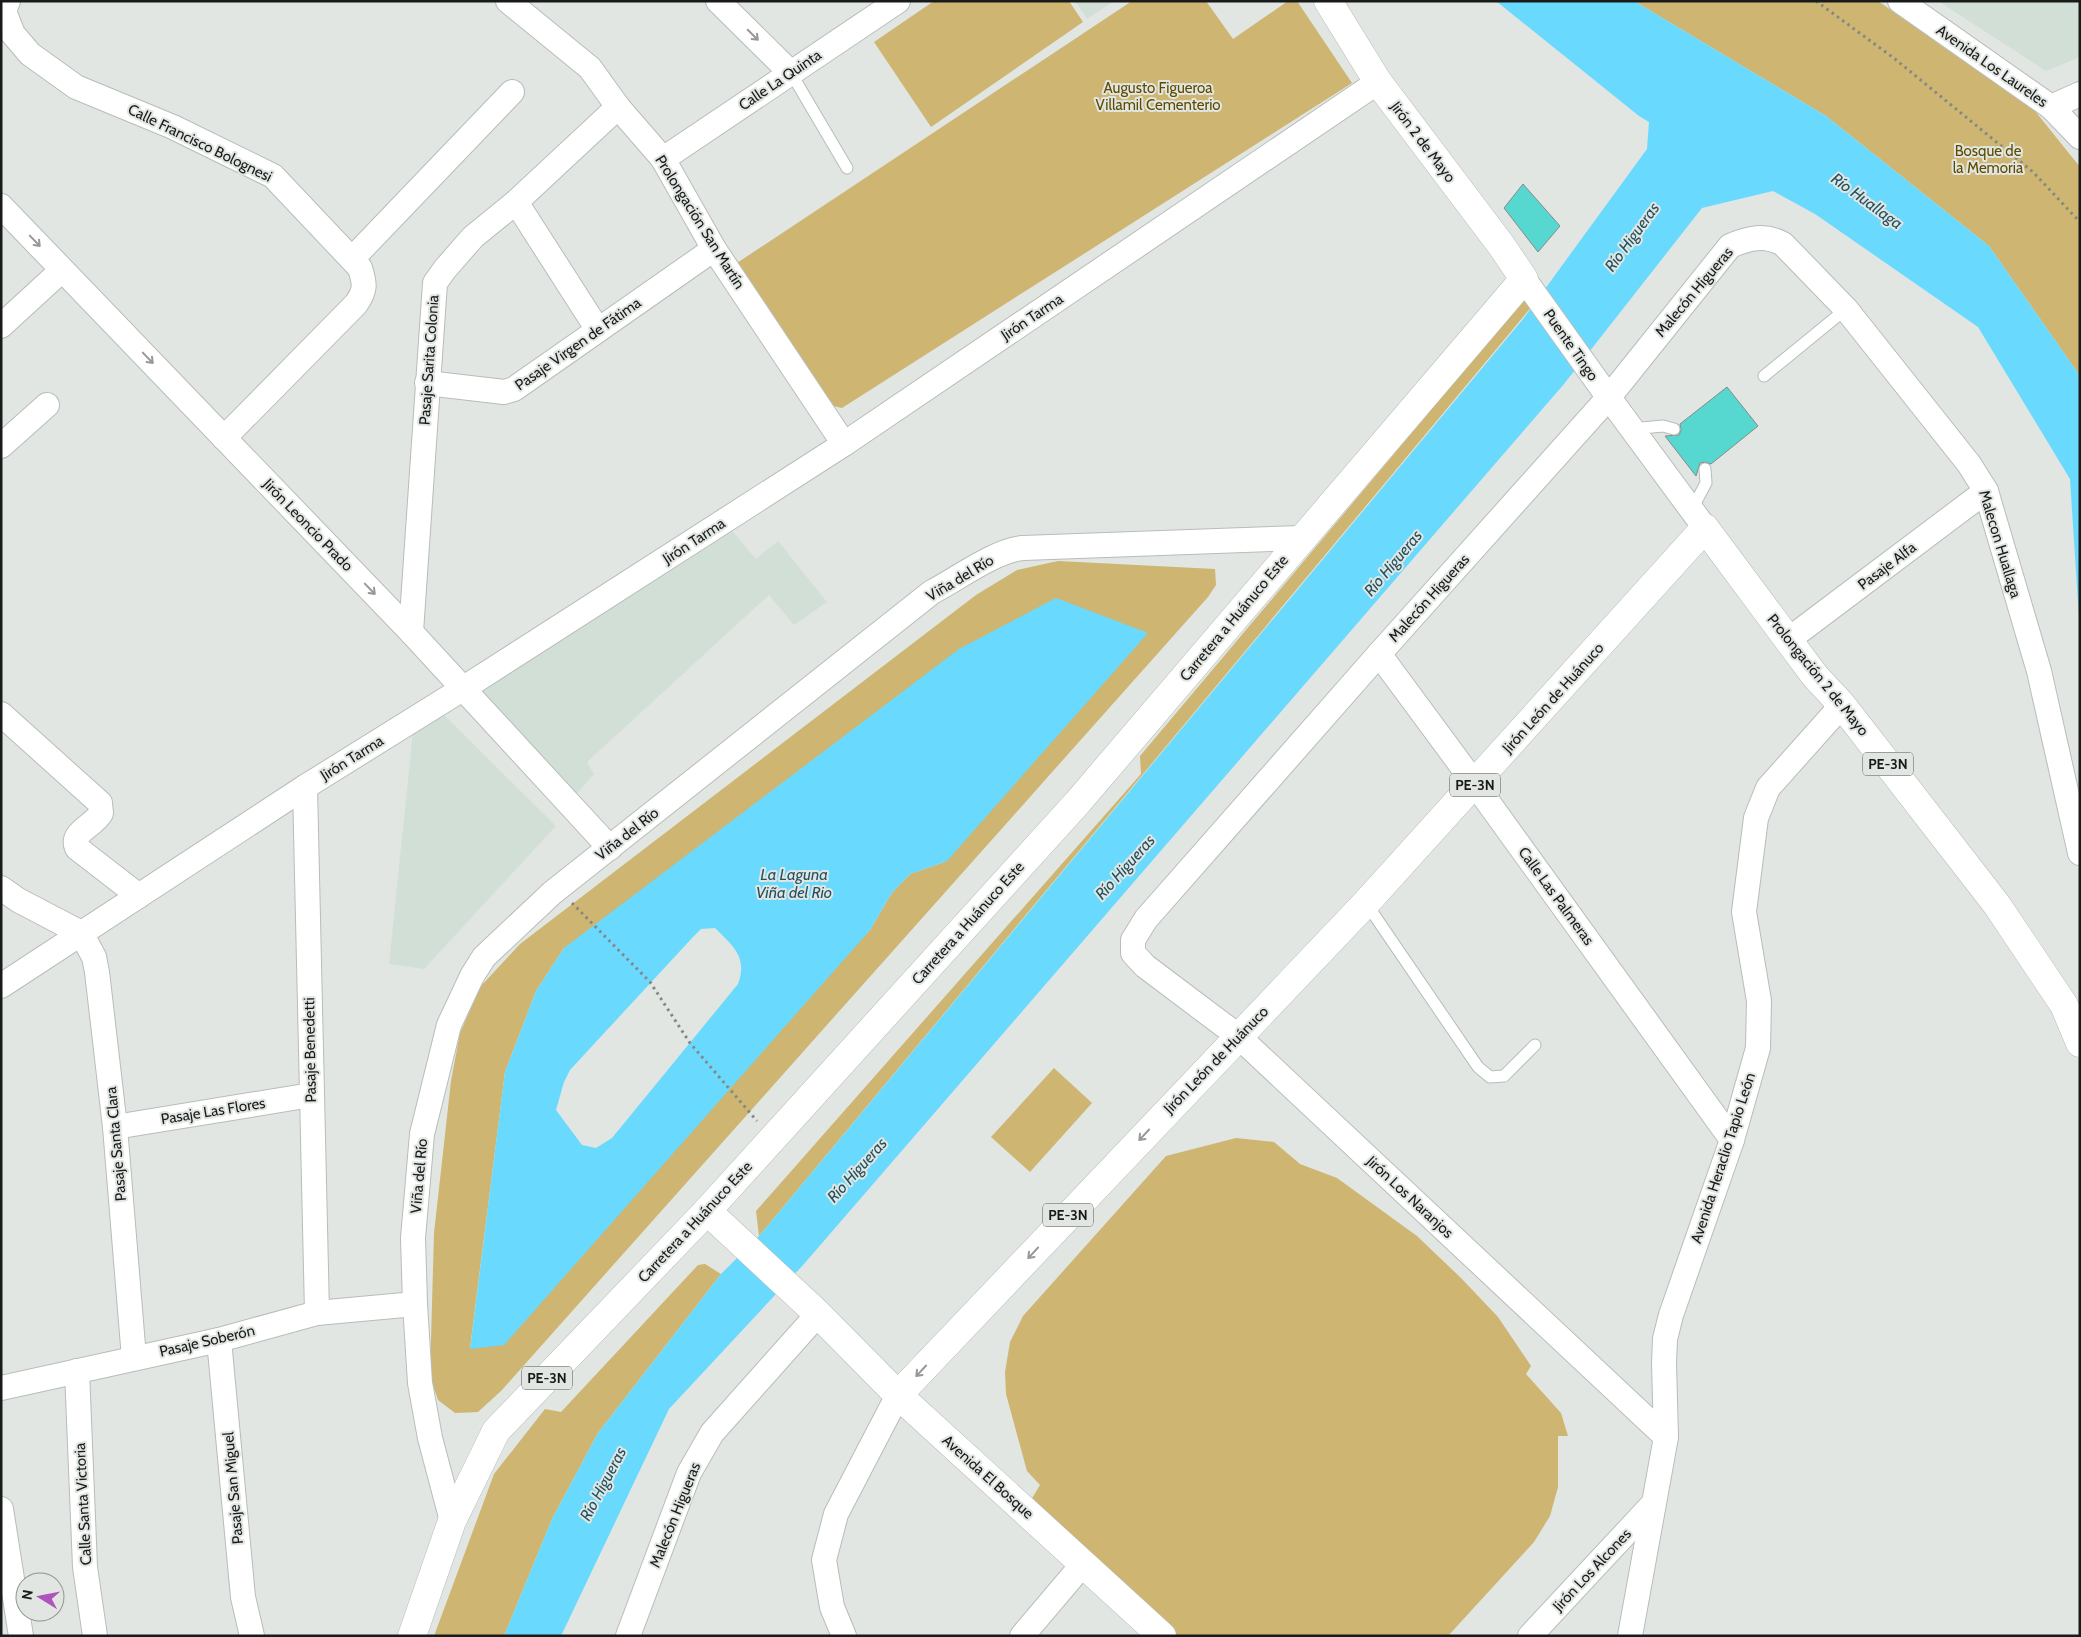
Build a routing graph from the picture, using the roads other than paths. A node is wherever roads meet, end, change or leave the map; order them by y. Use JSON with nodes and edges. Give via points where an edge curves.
{"nodes":[{"id":1,"x":8,"y":1,"type":"edge"},
{"id":2,"x":508,"y":1,"type":"edge"},
{"id":3,"x":718,"y":1,"type":"edge"},
{"id":4,"x":898,"y":1,"type":"edge"},
{"id":5,"x":1328,"y":1,"type":"edge"},
{"id":6,"x":1900,"y":1,"type":"edge"},
{"id":7,"x":791,"y":73,"type":"junction"},
{"id":8,"x":1378,"y":82,"type":"junction"},
{"id":9,"x":512,"y":92,"type":"dead end"},
{"id":10,"x":2080,"y":94,"type":"edge"},
{"id":11,"x":618,"y":107,"type":"junction"},
{"id":12,"x":2051,"y":107,"type":"junction"},
{"id":13,"x":2080,"y":137,"type":"edge"},
{"id":14,"x":662,"y":159,"type":"junction"},
{"id":15,"x":847,"y":168,"type":"dead end"},
{"id":16,"x":516,"y":202,"type":"junction"},
{"id":17,"x":1,"y":206,"type":"edge"},
{"id":18,"x":1750,"y":238,"type":"joint"},
{"id":19,"x":714,"y":249,"type":"junction"},
{"id":20,"x":352,"y":260,"type":"junction"},
{"id":21,"x":62,"y":270,"type":"junction"},
{"id":22,"x":1530,"y":287,"type":"junction"},
{"id":23,"x":1846,"y":309,"type":"junction"},
{"id":24,"x":1,"y":326,"type":"edge"},
{"id":25,"x":598,"y":330,"type":"junction"},
{"id":26,"x":1764,"y":376,"type":"dead end"},
{"id":27,"x":427,"y":383,"type":"junction"},
{"id":28,"x":1606,"y":394,"type":"junction"},
{"id":29,"x":47,"y":405,"type":"dead end"},
{"id":30,"x":1631,"y":429,"type":"junction"},
{"id":31,"x":1674,"y":429,"type":"dead end"},
{"id":32,"x":224,"y":438,"type":"junction"},
{"id":33,"x":844,"y":444,"type":"junction"},
{"id":34,"x":1,"y":446,"type":"edge"},
{"id":35,"x":1706,"y":468,"type":"dead end"},
{"id":36,"x":1986,"y":491,"type":"junction"},
{"id":37,"x":1698,"y":519,"type":"junction"},
{"id":38,"x":1301,"y":538,"type":"junction"},
{"id":39,"x":411,"y":632,"type":"junction"},
{"id":40,"x":1788,"y":640,"type":"junction"},
{"id":41,"x":1379,"y":654,"type":"junction"},
{"id":42,"x":464,"y":688,"type":"junction"},
{"id":43,"x":1842,"y":705,"type":"junction"},
{"id":44,"x":1,"y":714,"type":"edge"},
{"id":45,"x":1476,"y":784,"type":"junction"},
{"id":46,"x":305,"y":787,"type":"junction"},
{"id":47,"x":610,"y":848,"type":"junction"},
{"id":48,"x":2080,"y":853,"type":"edge"},
{"id":49,"x":1,"y":888,"type":"edge"},
{"id":50,"x":139,"y":896,"type":"junction"},
{"id":51,"x":1366,"y":903,"type":"junction"},
{"id":52,"x":81,"y":933,"type":"junction"},
{"id":53,"x":1145,"y":966,"type":"joint"},
{"id":54,"x":1,"y":986,"type":"edge"},
{"id":55,"x":1238,"y":1036,"type":"junction"},
{"id":56,"x":2080,"y":1043,"type":"edge"},
{"id":57,"x":1535,"y":1045,"type":"dead end"},
{"id":58,"x":311,"y":1095,"type":"junction"},
{"id":59,"x":116,"y":1127,"type":"junction"},
{"id":60,"x":1732,"y":1140,"type":"junction"},
{"id":61,"x":707,"y":1211,"type":"junction"},
{"id":62,"x":415,"y":1304,"type":"junction"},
{"id":63,"x":810,"y":1307,"type":"junction"},
{"id":64,"x":317,"y":1313,"type":"junction"},
{"id":65,"x":219,"y":1340,"type":"junction"},
{"id":66,"x":134,"y":1358,"type":"junction"},
{"id":67,"x":77,"y":1371,"type":"junction"},
{"id":68,"x":1,"y":1388,"type":"edge"},
{"id":69,"x":898,"y":1395,"type":"junction"},
{"id":70,"x":1666,"y":1437,"type":"junction"},
{"id":71,"x":1653,"y":1504,"type":"junction"},
{"id":72,"x":1,"y":1509,"type":"edge"},
{"id":73,"x":452,"y":1522,"type":"junction"},
{"id":74,"x":1084,"y":1564,"type":"junction"},
{"id":75,"x":21,"y":1636,"type":"edge"},
{"id":76,"x":95,"y":1636,"type":"edge"},
{"id":77,"x":252,"y":1636,"type":"edge"},
{"id":78,"x":412,"y":1636,"type":"edge"},
{"id":79,"x":628,"y":1636,"type":"edge"},
{"id":80,"x":844,"y":1636,"type":"edge"},
{"id":81,"x":1022,"y":1636,"type":"edge"},
{"id":82,"x":1162,"y":1636,"type":"edge"},
{"id":83,"x":1530,"y":1636,"type":"edge"},
{"id":84,"x":1630,"y":1636,"type":"edge"}],
"edges":[{"from":1,"to":20,"type":"street","name":"Calle Francisco Bolognesi","via":[[4,11],[13,34],[30,54],[76,87],[173,127],[273,176]]},
{"from":2,"to":11,"type":"street","name":"Prolongación San Martín","via":[[590,68]]},
{"from":3,"to":7,"type":"street","one_way":true},
{"from":4,"to":7,"type":"street","name":"Calle La Quinta"},
{"from":5,"to":8,"type":"main road","name":"Jirón 2 de Mayo"},
{"from":6,"to":12,"type":"street","name":"Avenida Los Laureles"},
{"from":7,"to":14,"type":"street","name":"Calle La Quinta"},
{"from":7,"to":15,"type":"lane"},
{"from":8,"to":22,"type":"main road","name":"Jirón 2 de Mayo"},
{"from":8,"to":33,"type":"street","name":"Jirón Tarma"},
{"from":9,"to":20,"type":"street"},
{"from":10,"to":12,"type":"street"},
{"from":11,"to":14,"type":"street","name":"Prolongación San Martín"},
{"from":11,"to":16,"type":"street","name":"Pasaje Sarita Colonia"},
{"from":12,"to":13,"type":"street","name":"Avenida Los Laureles"},
{"from":14,"to":19,"type":"street","name":"Prolongación San Martín"},
{"from":16,"to":25,"type":"street"},
{"from":16,"to":27,"type":"street","name":"Pasaje Sarita Colonia","via":[[473,237],[435,283]]},
{"from":17,"to":21,"type":"street","name":"Jirón Leoncio Prado","one_way":true},
{"from":18,"to":23,"type":"street","name":"Malecon Huallaga","via":[[1773,239],[1783,244]]},
{"from":18,"to":28,"type":"street","name":"Malecón Higueras","via":[[1730,246]]},
{"from":19,"to":25,"type":"street","name":"Pasaje Virgen de Fátima"},
{"from":19,"to":33,"type":"street","name":"Prolongación San Martín"},
{"from":20,"to":32,"type":"street","name":"Calle Francisco Bolognesi","via":[[360,268],[364,280],[364,292],[356,304]]},
{"from":21,"to":24,"type":"street"},
{"from":21,"to":32,"type":"street","name":"Jirón Leoncio Prado","one_way":true},
{"from":22,"to":28,"type":"street","name":"Puente Tingo","number":"PE-3N"},
{"from":22,"to":38,"type":"main road","name":"Carretera a Huánuco Este"},
{"from":23,"to":26,"type":"lane"},
{"from":23,"to":36,"type":"street","name":"Malecon Huallaga","via":[[1970,464]]},
{"from":25,"to":27,"type":"street","name":"Pasaje Virgen de Fátima","via":[[514,389],[504,392]]},
{"from":27,"to":39,"type":"street","name":"Pasaje Sarita Colonia"},
{"from":28,"to":30,"type":"street","name":"Prolongación 2 de Mayo","number":"PE-3N"},
{"from":28,"to":41,"type":"street","name":"Malecón Higueras"},
{"from":29,"to":34,"type":"street"},
{"from":30,"to":31,"type":"lane","via":[[1663,426]]},
{"from":30,"to":37,"type":"street","name":"Prolongación 2 de Mayo","number":"PE-3N"},
{"from":32,"to":39,"type":"street","name":"Jirón Leoncio Prado","one_way":true},
{"from":33,"to":42,"type":"street","name":"Jirón Tarma"},
{"from":35,"to":37,"type":"lane"},
{"from":36,"to":40,"type":"street","name":"Pasaje Alfa"},
{"from":36,"to":48,"type":"street","name":"Malecon Huallaga","via":[[2039,671]]},
{"from":37,"to":40,"type":"main road","name":"Prolongación 2 de Mayo","number":"PE-3N"},
{"from":37,"to":45,"type":"main road","name":"Jirón León de Huánuco","number":"PE-3N"},
{"from":38,"to":47,"type":"street","name":"Viña del Río","via":[[1010,549],[932,592]]},
{"from":38,"to":61,"type":"main road","name":"Carretera a Huánuco Este","via":[[1078,802]]},
{"from":39,"to":42,"type":"street","name":"Jirón Leoncio Prado"},
{"from":40,"to":43,"type":"main road","name":"Prolongación 2 de Mayo","number":"PE-3N"},
{"from":41,"to":45,"type":"street","name":"Calle Las Palmeras"},
{"from":41,"to":53,"type":"street","name":"Malecón Higueras","via":[[1146,919],[1133,940],[1133,954]]},
{"from":42,"to":46,"type":"street","name":"Jirón Tarma"},
{"from":42,"to":47,"type":"street","name":"Jirón Leoncio Prado"},
{"from":43,"to":56,"type":"main road","name":"Prolongación 2 de Mayo","number":"PE-3N","via":[[1997,905],[2064,1005]]},
{"from":43,"to":60,"type":"street","name":"Avenida Heraclio Tapio León","via":[[1768,788],[1756,818],[1744,912],[1759,1001],[1758,1048]]},
{"from":44,"to":50,"type":"street","via":[[100,803],[101,813],[74,842],[77,848]]},
{"from":45,"to":51,"type":"main road","name":"Jirón León de Huánuco","number":"PE-3N"},
{"from":45,"to":60,"type":"street","name":"Calle Las Palmeras"},
{"from":46,"to":50,"type":"street","name":"Jirón Tarma"},
{"from":46,"to":58,"type":"street","name":"Pasaje Benedetti"},
{"from":47,"to":62,"type":"street","name":"Viña del Río","via":[[558,888],[484,958],[448,1025],[422,1134],[413,1238]]},
{"from":49,"to":52,"type":"street"},
{"from":50,"to":52,"type":"street","name":"Jirón Tarma"},
{"from":51,"to":55,"type":"main road","name":"Jirón León de Huánuco","number":"PE-3N"},
{"from":51,"to":57,"type":"lane","via":[[1478,1067],[1490,1077],[1504,1076]]},
{"from":52,"to":54,"type":"street","name":"Jirón Tarma"},
{"from":52,"to":59,"type":"street","name":"Pasaje Santa Clara","via":[[94,957],[97,972]]},
{"from":53,"to":55,"type":"street","name":"Jirón Los Naranjos"},
{"from":55,"to":69,"type":"main road","name":"Jirón León de Huánuco","number":"PE-3N","one_way":true},
{"from":55,"to":70,"type":"street","name":"Jirón Los Naranjos"},
{"from":58,"to":59,"type":"street","name":"Pasaje Las Flores"},
{"from":58,"to":64,"type":"street","name":"Pasaje Benedetti"},
{"from":59,"to":66,"type":"street","name":"Pasaje Santa Clara"},
{"from":60,"to":70,"type":"street","name":"Avenida Heraclio Tapio León","via":[[1665,1338]]},
{"from":61,"to":63,"type":"main road","name":"Avenida El Bosque"},
{"from":61,"to":73,"type":"main road","name":"Carretera a Huánuco Este","number":"PE-3N","via":[[496,1431]]},
{"from":62,"to":64,"type":"street","name":"Pasaje Soberón"},
{"from":62,"to":73,"type":"street","name":"Viña del Río","via":[[420,1383],[430,1438]]},
{"from":63,"to":69,"type":"main road","name":"Avenida El Bosque"},
{"from":63,"to":79,"type":"street","name":"Malecón Higueras","via":[[712,1433],[689,1473]]},
{"from":64,"to":65,"type":"street","name":"Pasaje Soberón"},
{"from":65,"to":66,"type":"street","name":"Pasaje Soberón"},
{"from":65,"to":77,"type":"street","name":"Pasaje San Miguel","via":[[243,1597]]},
{"from":66,"to":67,"type":"street","name":"Pasaje Soberón"},
{"from":67,"to":68,"type":"street","name":"Pasaje Soberón"},
{"from":67,"to":76,"type":"street","name":"Calle Santa Victoria","via":[[85,1568]]},
{"from":69,"to":74,"type":"main road","name":"Avenida El Bosque"},
{"from":69,"to":80,"type":"street","name":"Jirón León de Huánuco","via":[[836,1514],[824,1560],[832,1608]]},
{"from":70,"to":71,"type":"street","name":"Avenida Heraclio Tapio León"},
{"from":71,"to":83,"type":"street","name":"Jirón Los Alcones"},
{"from":71,"to":84,"type":"street","name":"Avenida Heraclio Tapio León"},
{"from":72,"to":75,"type":"street"},
{"from":73,"to":78,"type":"main road","name":"Carretera a Huánuco Este","number":"PE-3N"},
{"from":74,"to":81,"type":"street"},
{"from":74,"to":82,"type":"main road","name":"Avenida El Bosque"}]}
